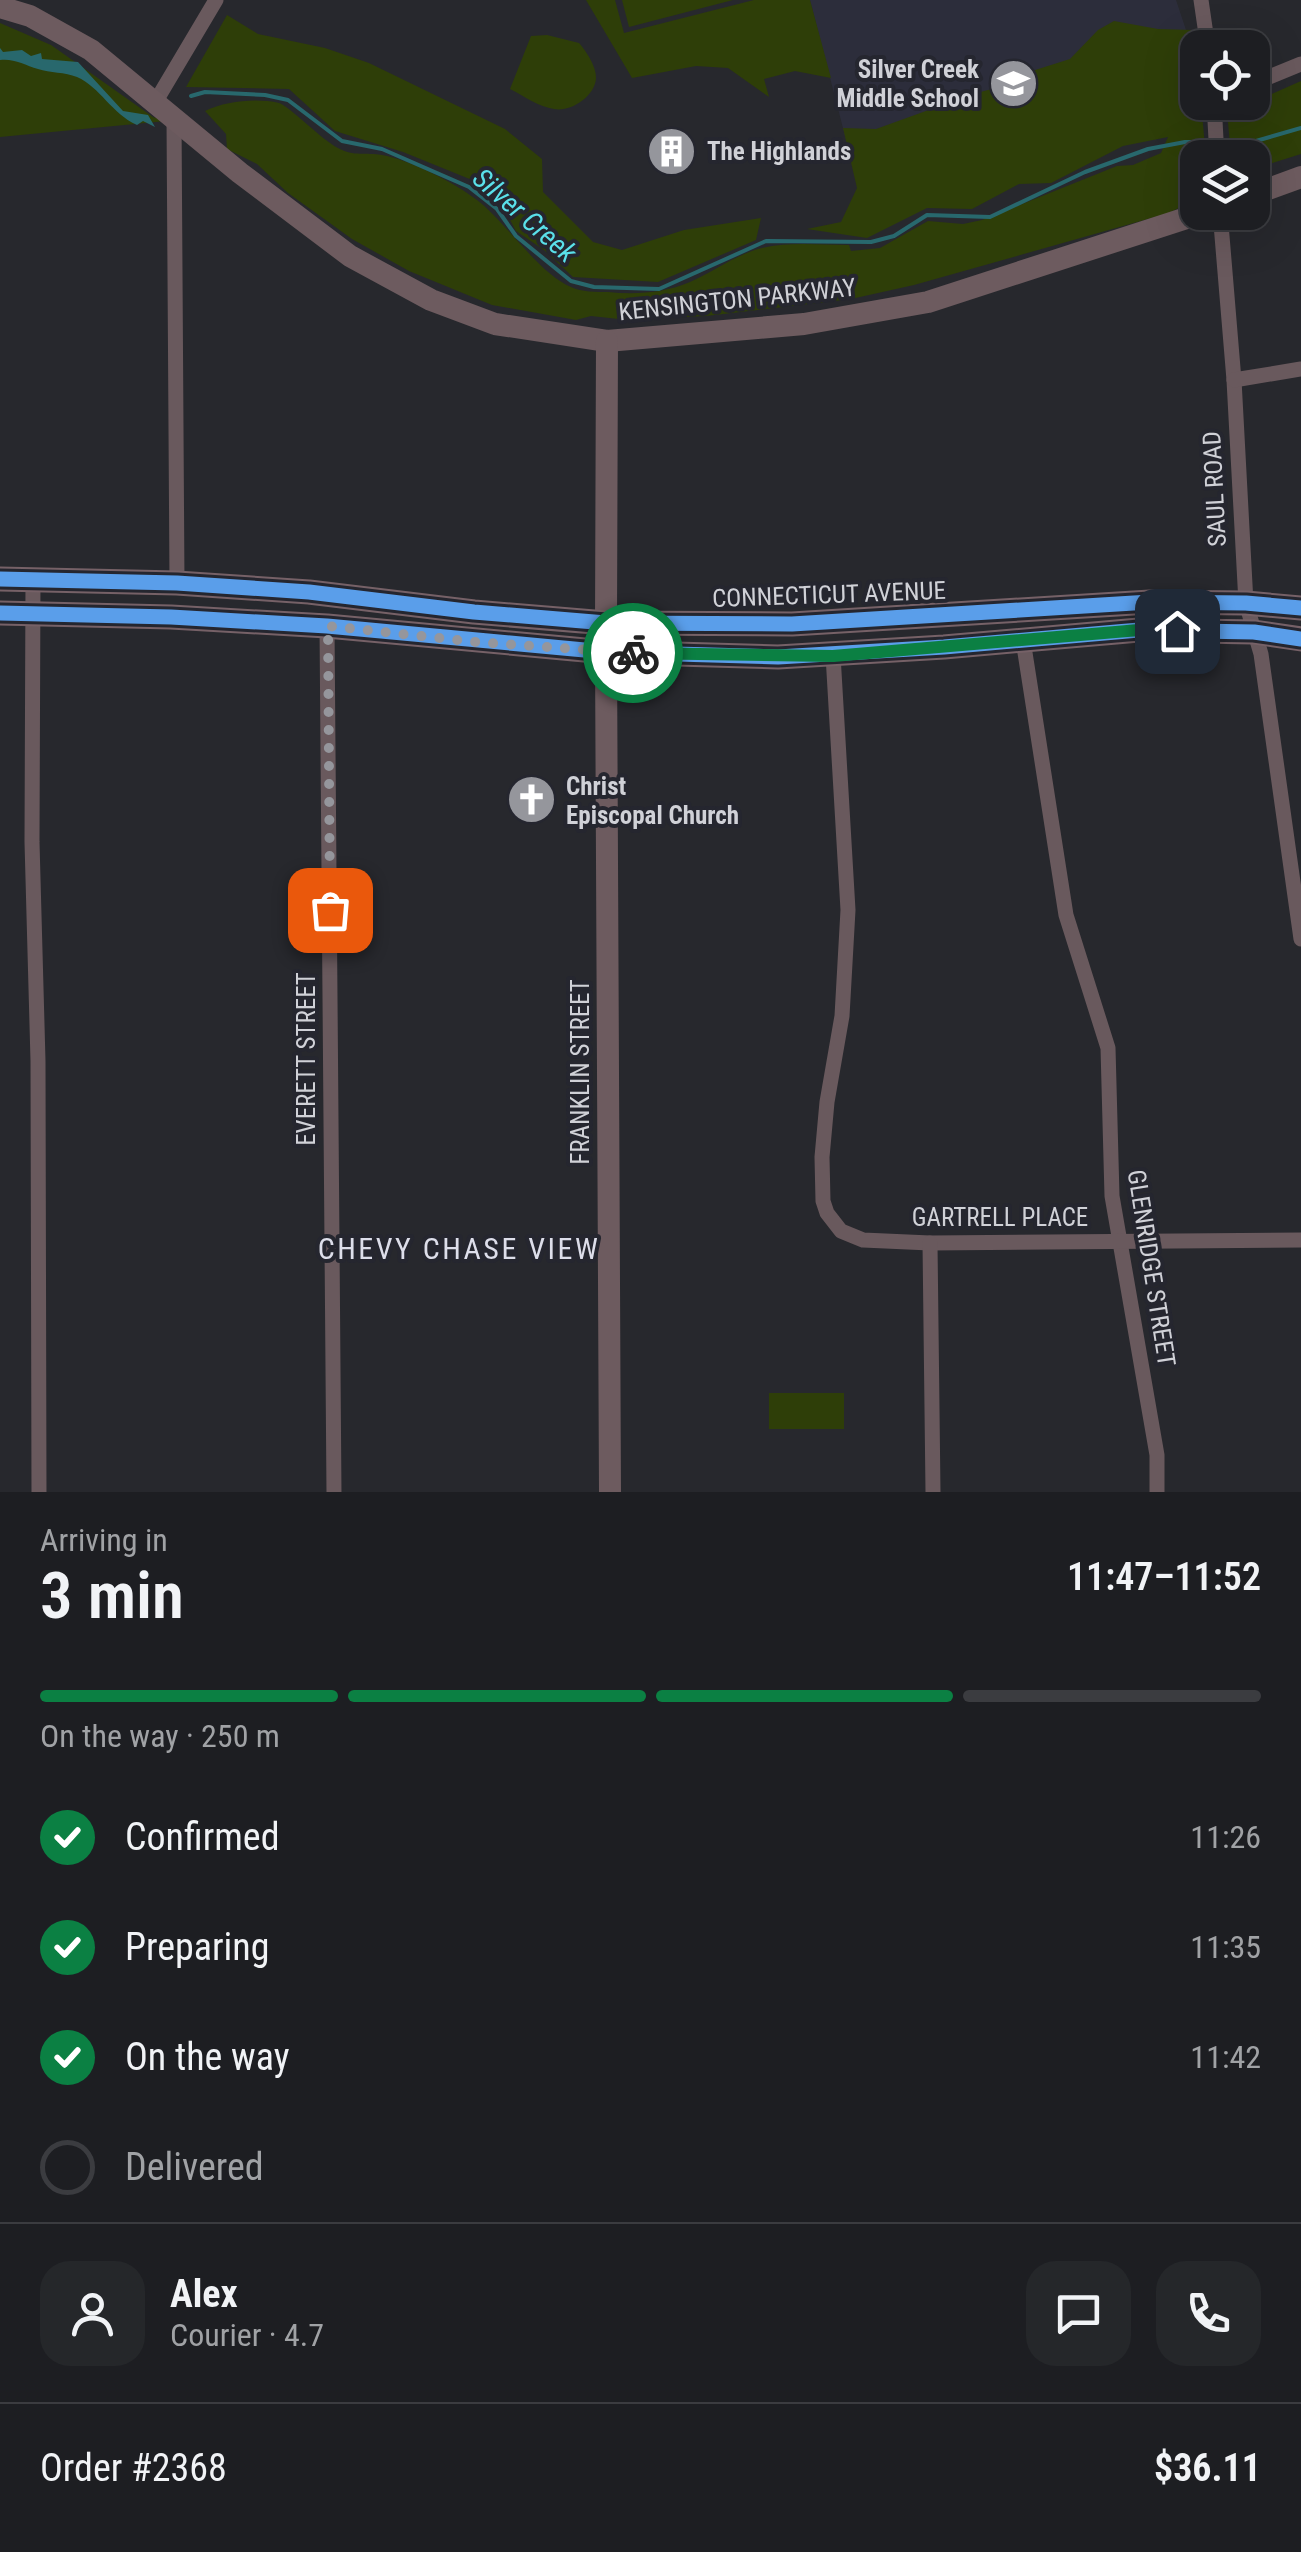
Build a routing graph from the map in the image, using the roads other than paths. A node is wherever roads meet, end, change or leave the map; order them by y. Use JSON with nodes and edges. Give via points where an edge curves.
{"nodes":[{"id":1,"x":216,"y":0,"type":"edge"},
{"id":2,"x":1201,"y":0,"type":"edge"},
{"id":3,"x":0,"y":7,"type":"edge"},
{"id":4,"x":1205,"y":30,"type":"edge"},
{"id":5,"x":1301,"y":64,"type":"edge"},
{"id":6,"x":1270,"y":77,"type":"edge"},
{"id":7,"x":156,"y":101,"type":"junction"},
{"id":8,"x":174,"y":118,"type":"junction"},
{"id":9,"x":1301,"y":177,"type":"edge"},
{"id":10,"x":1270,"y":188,"type":"edge"},
{"id":11,"x":1180,"y":220,"type":"edge"},
{"id":12,"x":1222,"y":230,"type":"edge"},
{"id":13,"x":608,"y":341,"type":"junction"},
{"id":14,"x":1301,"y":369,"type":"edge"},
{"id":15,"x":1234,"y":380,"type":"junction"},
{"id":16,"x":0,"y":579,"type":"edge"},
{"id":17,"x":33,"y":579,"type":"junction"},
{"id":18,"x":177,"y":583,"type":"junction"},
{"id":19,"x":1246,"y":603,"type":"junction"},
{"id":20,"x":1301,"y":608,"type":"edge"},
{"id":21,"x":0,"y":613,"type":"edge"},
{"id":22,"x":34,"y":613,"type":"junction"},
{"id":23,"x":606,"y":622,"type":"junction"},
{"id":24,"x":714,"y":624,"type":"junction"},
{"id":25,"x":328,"y":626,"type":"junction"},
{"id":26,"x":1254,"y":632,"type":"junction"},
{"id":27,"x":1301,"y":639,"type":"edge"},
{"id":28,"x":1023,"y":640,"type":"junction"},
{"id":29,"x":522,"y":646,"type":"junction"},
{"id":30,"x":606,"y":652,"type":"junction"},
{"id":31,"x":833,"y":656,"type":"junction"},
{"id":32,"x":1301,"y":939,"type":"edge"},
{"id":33,"x":1301,"y":1240,"type":"edge"},
{"id":34,"x":1122,"y":1241,"type":"junction"},
{"id":35,"x":930,"y":1243,"type":"junction"},
{"id":36,"x":39,"y":1492,"type":"edge"},
{"id":37,"x":334,"y":1492,"type":"edge"},
{"id":38,"x":610,"y":1492,"type":"edge"},
{"id":39,"x":932,"y":1492,"type":"edge"},
{"id":40,"x":1157,"y":1492,"type":"edge"}],
"edges":[{"from":1,"to":7,"type":"street"},
{"from":2,"to":4,"type":"street"},
{"from":3,"to":7,"type":"street","name":"KENSINGTON PARKWAY","via":[[63,32]]},
{"from":5,"to":6,"type":"street"},
{"from":7,"to":8,"type":"street","name":"KENSINGTON PARKWAY"},
{"from":8,"to":13,"type":"street","name":"KENSINGTON PARKWAY","via":[[382,276],[495,324]]},
{"from":8,"to":18,"type":"street"},
{"from":9,"to":10,"type":"street"},
{"from":11,"to":13,"type":"street","name":"KENSINGTON PARKWAY","via":[[928,302],[804,324]]},
{"from":12,"to":15,"type":"street","name":"SAUL ROAD"},
{"from":13,"to":23,"type":"street"},
{"from":14,"to":15,"type":"street"},
{"from":15,"to":19,"type":"street","name":"SAUL ROAD"},
{"from":16,"to":17,"type":"main road","name":"CONNECTICUT AVENUE"},
{"from":17,"to":18,"type":"main road","name":"CONNECTICUT AVENUE"},
{"from":17,"to":22,"type":"street"},
{"from":18,"to":23,"type":"main road","name":"CONNECTICUT AVENUE"},
{"from":19,"to":20,"type":"main road","name":"CONNECTICUT AVENUE"},
{"from":19,"to":24,"type":"main road","name":"CONNECTICUT AVENUE"},
{"from":19,"to":26,"type":"street","name":"SAUL ROAD"},
{"from":21,"to":22,"type":"main road"},
{"from":22,"to":25,"type":"main road"},
{"from":22,"to":36,"type":"street"},
{"from":23,"to":24,"type":"main road","name":"CONNECTICUT AVENUE"},
{"from":23,"to":29,"type":"main road","via":[[596,639],[536,638]]},
{"from":24,"to":30,"type":"main road","via":[[692,639],[632,638]]},
{"from":25,"to":29,"type":"main road"},
{"from":25,"to":37,"type":"street","name":"EVERETT STREET"},
{"from":26,"to":27,"type":"main road"},
{"from":26,"to":28,"type":"main road","via":[[1139,630]]},
{"from":26,"to":32,"type":"street","name":"SAUL ROAD"},
{"from":28,"to":31,"type":"main road"},
{"from":28,"to":34,"type":"street","name":"GLENRIDGE STREET","via":[[1066,916],[1108,1048],[1112,1196]]},
{"from":29,"to":30,"type":"main road"},
{"from":30,"to":31,"type":"main road"},
{"from":30,"to":38,"type":"street","name":"FRANKLIN STREET"},
{"from":31,"to":35,"type":"street","name":"GARTRELL PLACE","via":[[848,910],[823,1201],[841,1231],[863,1240]]},
{"from":33,"to":34,"type":"street","name":"GARTRELL PLACE"},
{"from":34,"to":35,"type":"street","name":"GARTRELL PLACE"},
{"from":34,"to":40,"type":"street","name":"GLENRIDGE STREET","via":[[1157,1455]]},
{"from":35,"to":39,"type":"street"}]}
